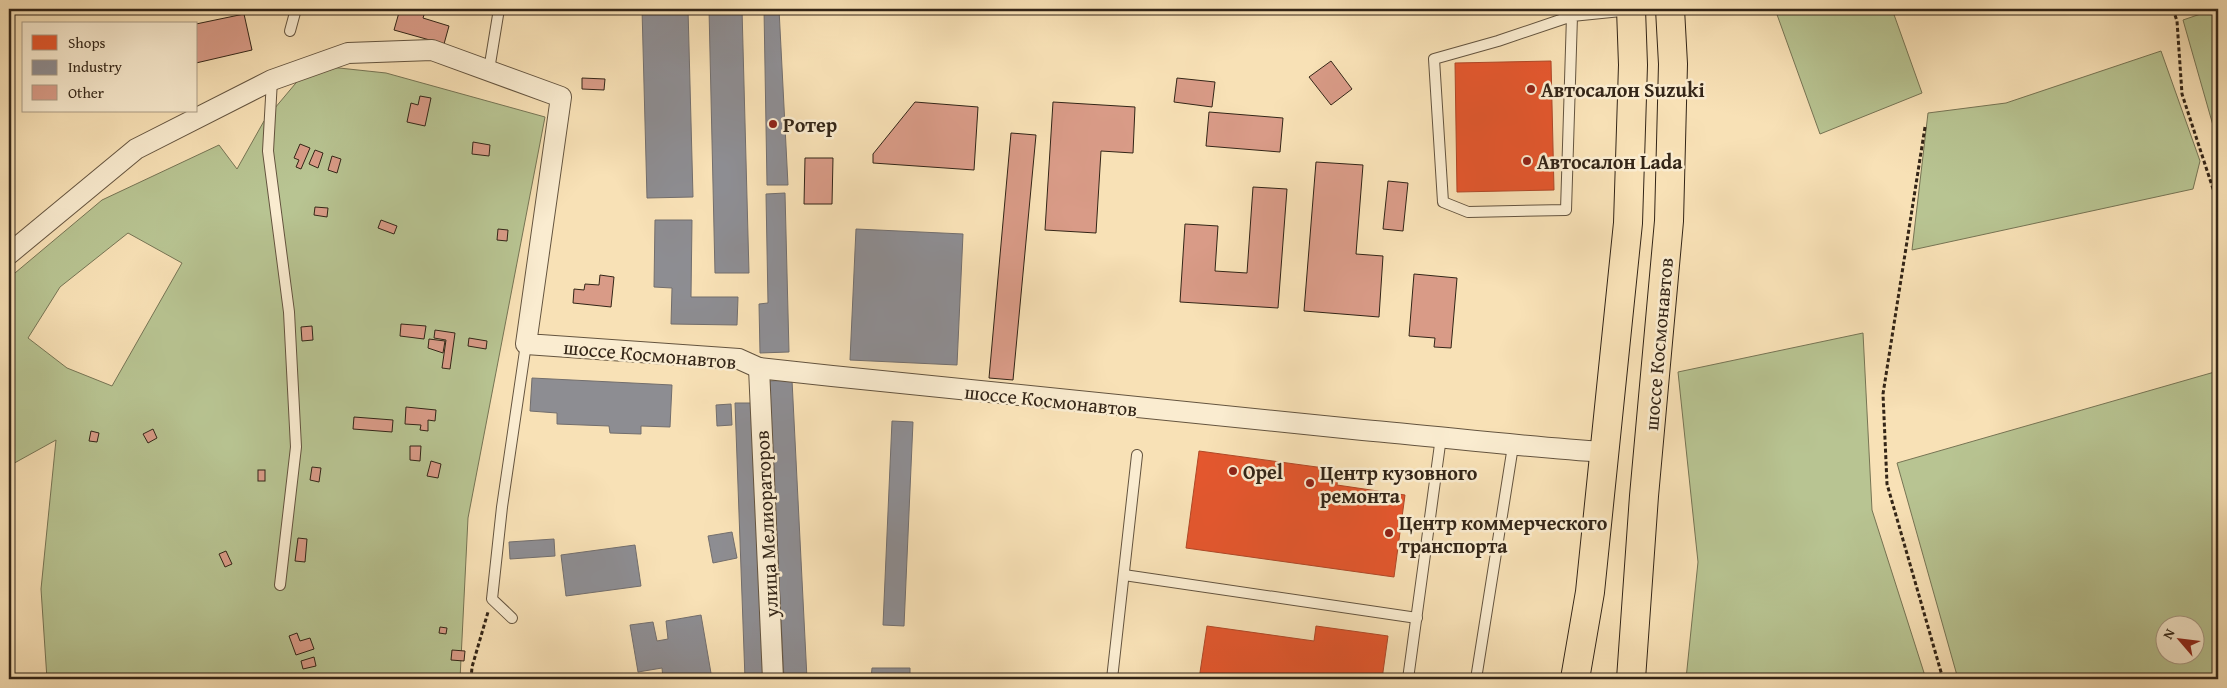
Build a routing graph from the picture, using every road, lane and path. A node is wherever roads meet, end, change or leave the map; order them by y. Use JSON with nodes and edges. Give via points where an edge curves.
{"nodes":[{"id":1,"x":296,"y":9,"type":"edge"},
{"id":2,"x":499,"y":9,"type":"edge"},
{"id":3,"x":1670,"y":9,"type":"edge"},
{"id":4,"x":2173,"y":9,"type":"edge"},
{"id":5,"x":1631,"y":10,"type":"edge"},
{"id":6,"x":1572,"y":16,"type":"junction"},
{"id":7,"x":290,"y":31,"type":"dead end"},
{"id":8,"x":489,"y":70,"type":"junction"},
{"id":9,"x":272,"y":80,"type":"junction"},
{"id":10,"x":1925,"y":127,"type":"dead end"},
{"id":11,"x":2218,"y":204,"type":"edge"},
{"id":12,"x":9,"y":254,"type":"edge"},
{"id":13,"x":526,"y":344,"type":"junction"},
{"id":14,"x":759,"y":368,"type":"junction"},
{"id":15,"x":1441,"y":437,"type":"junction"},
{"id":16,"x":1513,"y":446,"type":"junction"},
{"id":17,"x":1605,"y":452,"type":"junction"},
{"id":18,"x":1137,"y":456,"type":"dead end"},
{"id":19,"x":1124,"y":575,"type":"junction"},
{"id":20,"x":280,"y":586,"type":"dead end"},
{"id":21,"x":492,"y":600,"type":"junction"},
{"id":22,"x":512,"y":618,"type":"dead end"},
{"id":23,"x":1417,"y":618,"type":"junction"},
{"id":24,"x":471,"y":679,"type":"edge"},
{"id":25,"x":773,"y":679,"type":"edge"},
{"id":26,"x":1112,"y":679,"type":"edge"},
{"id":27,"x":1408,"y":679,"type":"edge"},
{"id":28,"x":1476,"y":679,"type":"edge"},
{"id":29,"x":1574,"y":679,"type":"edge"},
{"id":30,"x":1631,"y":679,"type":"edge"},
{"id":31,"x":1943,"y":679,"type":"edge"}],
"edges":[{"from":1,"to":7,"type":"lane"},
{"from":2,"to":8,"type":"lane"},
{"from":3,"to":30,"type":"main road","name":"шоссе Космонавтов","via":[[1673,64],[1669,221]]},
{"from":4,"to":11,"type":"path","via":[[2177,21],[2182,94]]},
{"from":5,"to":6,"type":"lane"},
{"from":5,"to":17,"type":"main road","name":"шоссе Космонавтов","via":[[1633,65],[1628,223]]},
{"from":6,"to":6,"type":"lane","via":[[1434,59],[1443,202],[1468,212],[1566,210]]},
{"from":8,"to":9,"type":"street","via":[[432,50],[348,54]]},
{"from":8,"to":13,"type":"street","via":[[561,97]]},
{"from":9,"to":12,"type":"street","via":[[136,149]]},
{"from":9,"to":20,"type":"lane","via":[[268,151],[289,312],[296,447]]},
{"from":10,"to":31,"type":"path","via":[[1883,394],[1887,484]]},
{"from":13,"to":14,"type":"street","name":"шоссе Космонавтов","via":[[739,359]]},
{"from":13,"to":21,"type":"lane"},
{"from":14,"to":15,"type":"street","name":"шоссе Космонавтов","via":[[1128,408]]},
{"from":14,"to":25,"type":"street","name":"улица Мелиораторов"},
{"from":15,"to":16,"type":"street","name":"шоссе Космонавтов"},
{"from":15,"to":23,"type":"lane"},
{"from":16,"to":17,"type":"street","name":"шоссе Космонавтов"},
{"from":16,"to":28,"type":"lane"},
{"from":17,"to":29,"type":"main road","name":"шоссе Космонавтов","via":[[1590,592]]},
{"from":18,"to":19,"type":"lane"},
{"from":19,"to":23,"type":"lane"},
{"from":19,"to":26,"type":"lane"},
{"from":21,"to":22,"type":"lane"},
{"from":21,"to":24,"type":"path"},
{"from":23,"to":27,"type":"lane"}]}
